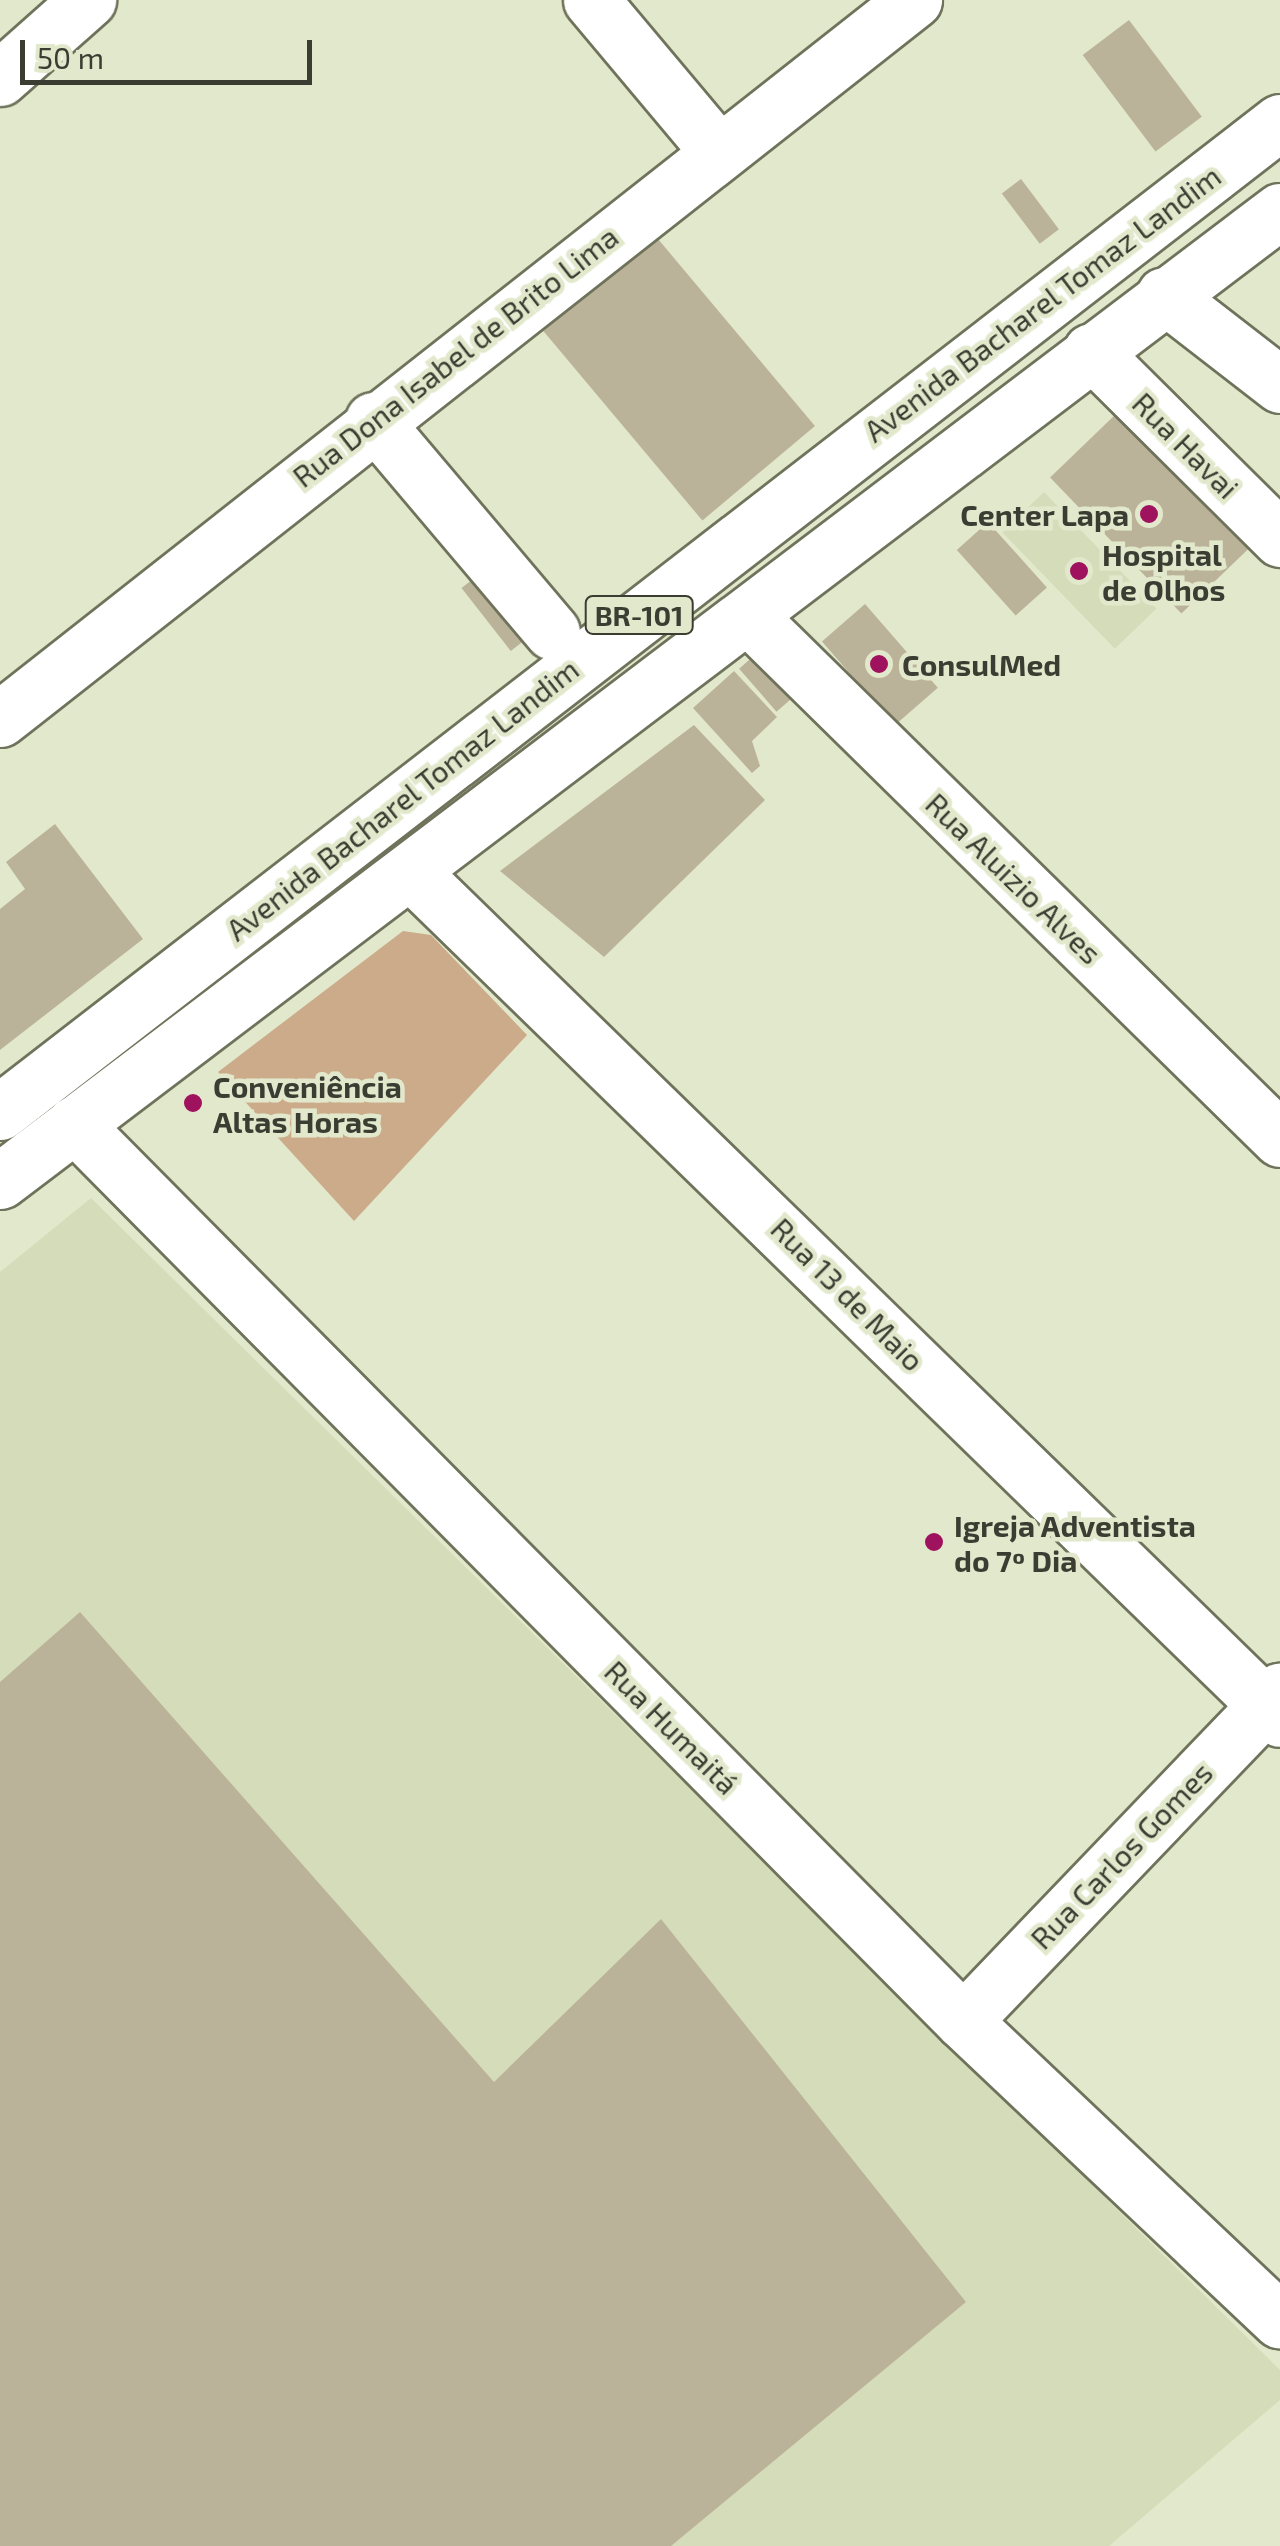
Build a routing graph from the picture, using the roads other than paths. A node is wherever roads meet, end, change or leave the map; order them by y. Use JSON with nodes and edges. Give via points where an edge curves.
{"nodes":[{"id":1,"x":88,"y":0,"type":"edge"},
{"id":2,"x":591,"y":0,"type":"edge"},
{"id":3,"x":914,"y":0,"type":"edge"},
{"id":4,"x":0,"y":78,"type":"edge"},
{"id":5,"x":1280,"y":122,"type":"edge"},
{"id":6,"x":716,"y":150,"type":"junction"},
{"id":7,"x":1280,"y":211,"type":"edge"},
{"id":8,"x":1164,"y":294,"type":"junction"},
{"id":9,"x":1091,"y":351,"type":"junction"},
{"id":10,"x":1280,"y":385,"type":"edge"},
{"id":11,"x":373,"y":420,"type":"junction"},
{"id":12,"x":1280,"y":539,"type":"edge"},
{"id":13,"x":748,"y":616,"type":"junction"},
{"id":14,"x":552,"y":632,"type":"dead end"},
{"id":15,"x":0,"y":719,"type":"edge"},
{"id":16,"x":412,"y":873,"type":"junction"},
{"id":17,"x":0,"y":1112,"type":"edge"},
{"id":18,"x":74,"y":1124,"type":"junction"},
{"id":19,"x":1280,"y":1139,"type":"edge"},
{"id":20,"x":0,"y":1181,"type":"edge"},
{"id":21,"x":1275,"y":1705,"type":"edge"},
{"id":22,"x":963,"y":2020,"type":"junction"},
{"id":23,"x":1280,"y":2320,"type":"edge"}],
"edges":[{"from":1,"to":4,"type":"main road"},
{"from":2,"to":6,"type":"main road"},
{"from":3,"to":6,"type":"main road","name":"Rua Dona Isabel de Brito Lima"},
{"from":5,"to":17,"type":"main road","name":"Avenida Bacharel Tomaz Landim","number":"BR-101"},
{"from":6,"to":11,"type":"main road","name":"Rua Dona Isabel de Brito Lima"},
{"from":7,"to":8,"type":"main road","name":"Avenida Bacharel Tomaz Landim","number":"BR-101"},
{"from":8,"to":9,"type":"main road","name":"Avenida Bacharel Tomaz Landim","number":"BR-101"},
{"from":8,"to":10,"type":"main road"},
{"from":9,"to":12,"type":"main road","name":"Rua Havai"},
{"from":9,"to":13,"type":"main road","name":"Avenida Bacharel Tomaz Landim","number":"BR-101"},
{"from":11,"to":14,"type":"main road"},
{"from":11,"to":15,"type":"main road","name":"Rua Dona Isabel de Brito Lima"},
{"from":13,"to":16,"type":"main road","name":"Avenida Bacharel Tomaz Landim","number":"BR-101"},
{"from":13,"to":19,"type":"main road","name":"Rua Aluizio Alves"},
{"from":16,"to":18,"type":"main road","name":"Avenida Bacharel Tomaz Landim","number":"BR-101"},
{"from":16,"to":21,"type":"main road","name":"Rua 13 de Maio"},
{"from":18,"to":20,"type":"main road","name":"Avenida Bacharel Tomaz Landim","number":"BR-101"},
{"from":18,"to":22,"type":"main road","name":"Rua Humaitá"},
{"from":21,"to":22,"type":"main road","name":"Rua Carlos Gomes"},
{"from":22,"to":23,"type":"main road","name":"Rua Humaitá"}]}
